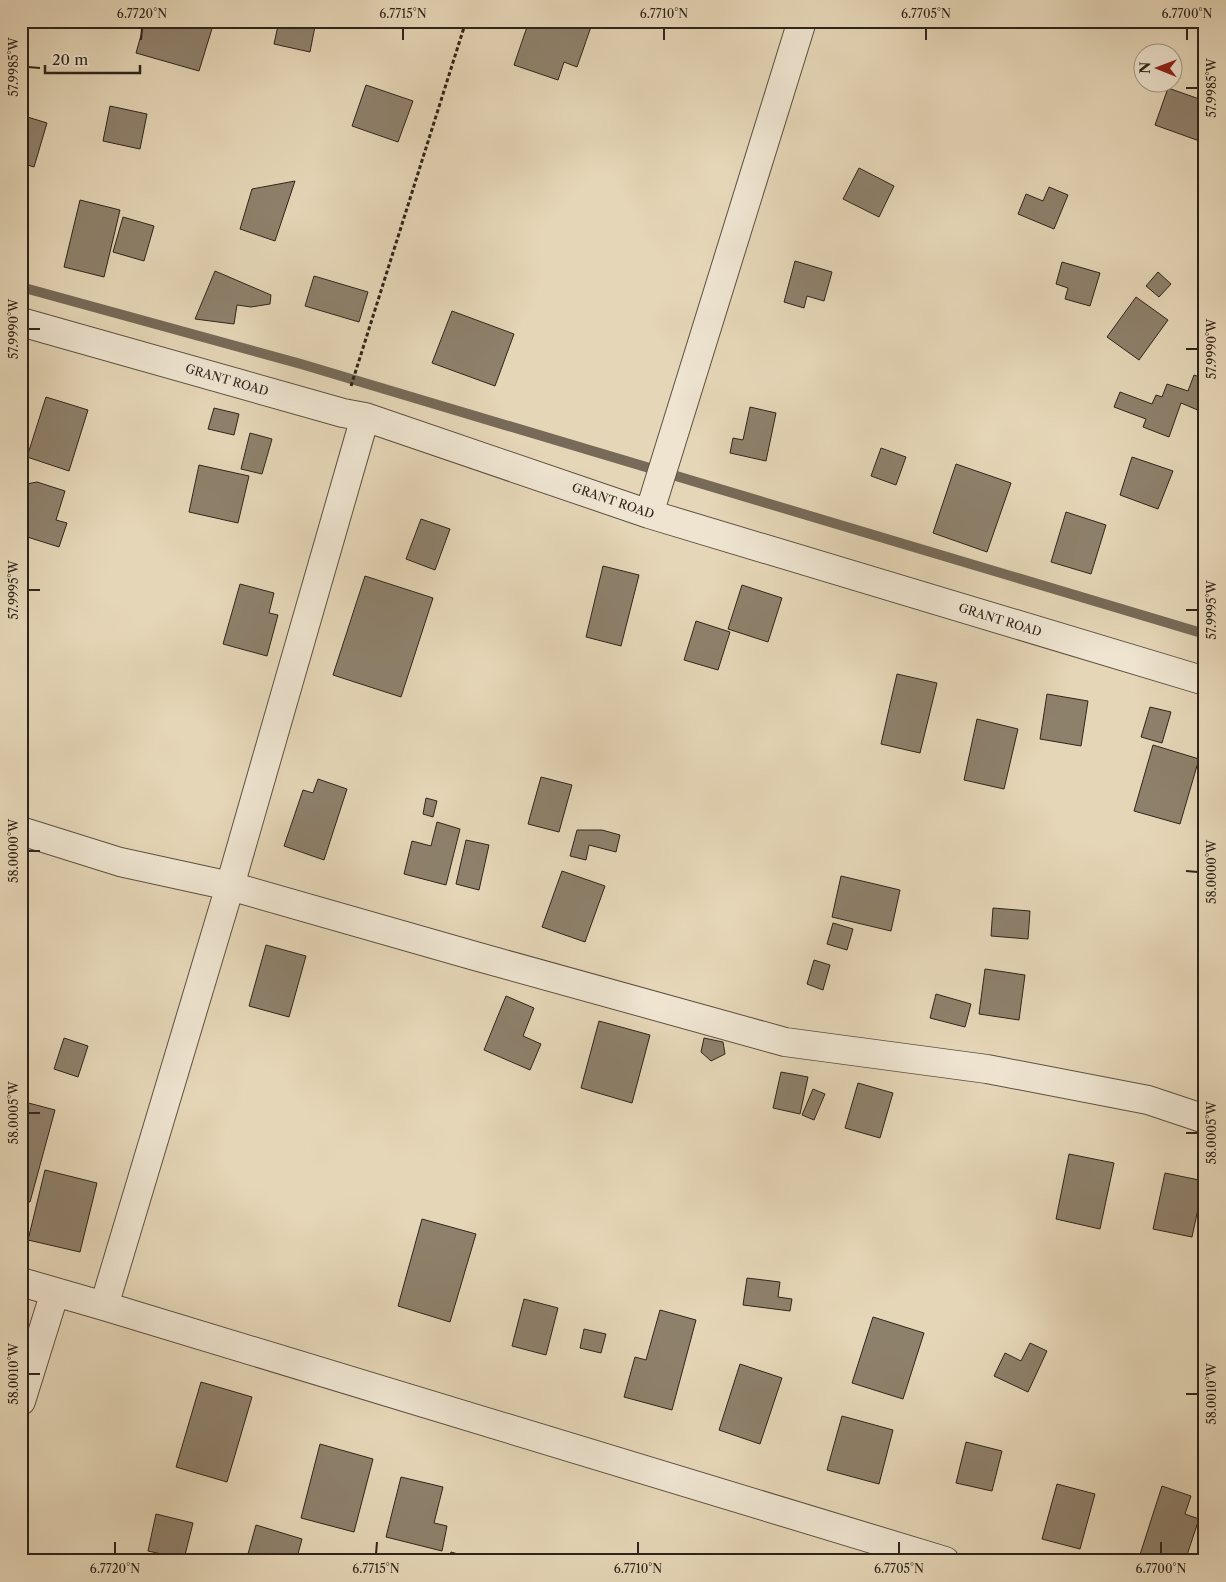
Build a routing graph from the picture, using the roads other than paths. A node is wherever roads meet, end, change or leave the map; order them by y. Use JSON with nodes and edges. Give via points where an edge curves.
{"nodes":[{"id":1,"x":802,"y":21,"type":"edge"},
{"id":2,"x":21,"y":322,"type":"edge"},
{"id":3,"x":354,"y":415,"type":"junction"},
{"id":4,"x":649,"y":514,"type":"junction"},
{"id":5,"x":1205,"y":681,"type":"edge"},
{"id":6,"x":21,"y":831,"type":"edge"},
{"id":7,"x":230,"y":886,"type":"junction"},
{"id":8,"x":1205,"y":1119,"type":"edge"},
{"id":9,"x":21,"y":1282,"type":"edge"},
{"id":10,"x":55,"y":1292,"type":"junction"},
{"id":11,"x":104,"y":1306,"type":"junction"},
{"id":12,"x":21,"y":1401,"type":"edge"},
{"id":13,"x":945,"y":1561,"type":"edge"}],
"edges":[{"from":1,"to":4,"type":"street"},
{"from":2,"to":3,"type":"street","name":"GRANT ROAD"},
{"from":3,"to":4,"type":"street","name":"GRANT ROAD"},
{"from":3,"to":7,"type":"street"},
{"from":4,"to":5,"type":"street","name":"GRANT ROAD"},
{"from":6,"to":7,"type":"street","via":[[120,862]]},
{"from":7,"to":8,"type":"street","via":[[785,1042],[986,1069],[1148,1100]]},
{"from":7,"to":11,"type":"street"},
{"from":9,"to":10,"type":"street"},
{"from":10,"to":11,"type":"street"},
{"from":10,"to":12,"type":"street"},
{"from":11,"to":13,"type":"street"}]}
